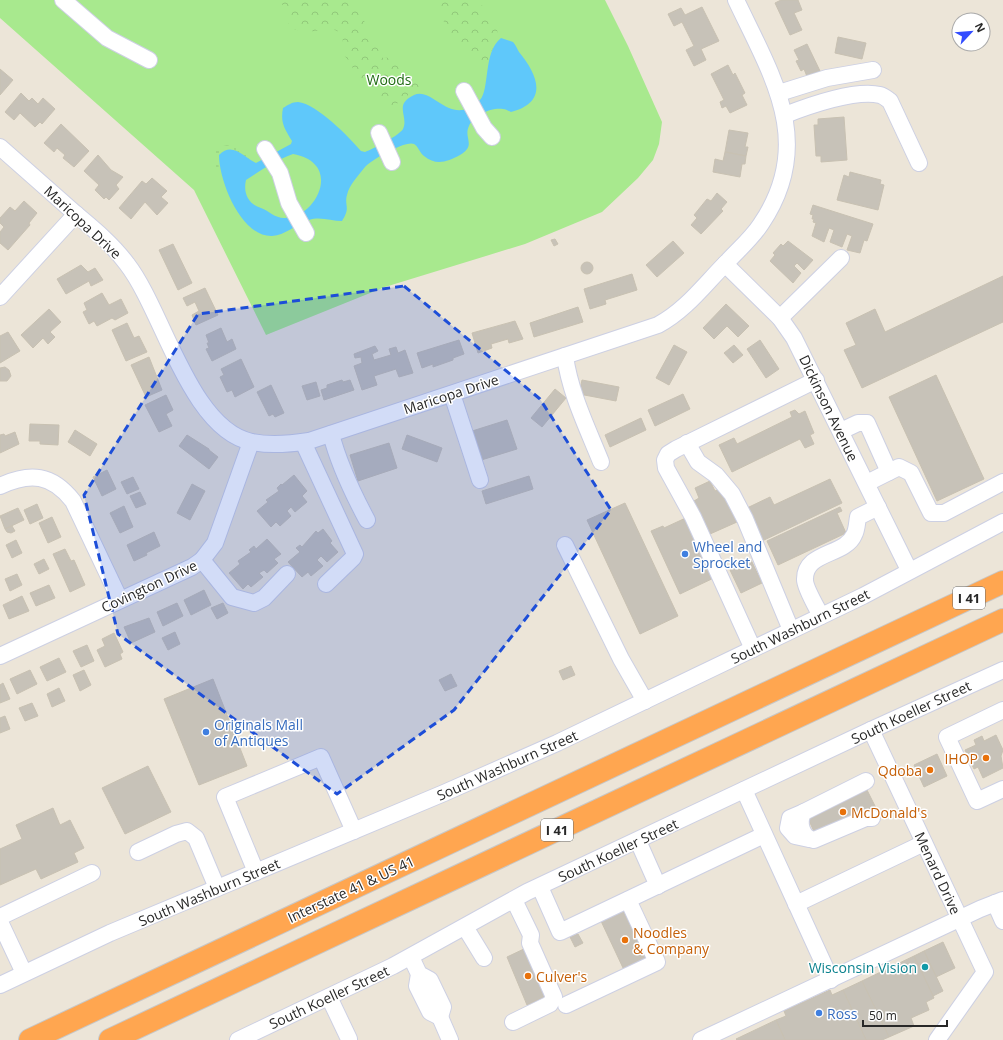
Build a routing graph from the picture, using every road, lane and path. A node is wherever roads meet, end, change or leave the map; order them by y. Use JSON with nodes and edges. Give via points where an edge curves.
{"nodes":[{"id":1,"x":63,"y":0,"type":"edge"},
{"id":2,"x":736,"y":0,"type":"edge"},
{"id":3,"x":149,"y":60,"type":"dead end"},
{"id":4,"x":872,"y":70,"type":"dead end"},
{"id":5,"x":464,"y":91,"type":"dead end"},
{"id":6,"x":779,"y":93,"type":"junction"},
{"id":7,"x":785,"y":114,"type":"junction"},
{"id":8,"x":379,"y":133,"type":"dead end"},
{"id":9,"x":492,"y":137,"type":"dead end"},
{"id":10,"x":0,"y":148,"type":"edge"},
{"id":11,"x":265,"y":149,"type":"dead end"},
{"id":12,"x":392,"y":162,"type":"dead end"},
{"id":13,"x":919,"y":163,"type":"dead end"},
{"id":14,"x":76,"y":214,"type":"junction"},
{"id":15,"x":306,"y":233,"type":"dead end"},
{"id":16,"x":841,"y":258,"type":"dead end"},
{"id":17,"x":725,"y":264,"type":"junction"},
{"id":18,"x":0,"y":297,"type":"edge"},
{"id":19,"x":780,"y":318,"type":"junction"},
{"id":20,"x":565,"y":356,"type":"junction"},
{"id":21,"x":816,"y":380,"type":"junction"},
{"id":22,"x":452,"y":394,"type":"junction"},
{"id":23,"x":841,"y":431,"type":"junction"},
{"id":24,"x":331,"y":434,"type":"junction"},
{"id":25,"x":251,"y":442,"type":"junction"},
{"id":26,"x":304,"y":442,"type":"junction"},
{"id":27,"x":687,"y":444,"type":"junction"},
{"id":28,"x":602,"y":462,"type":"dead end"},
{"id":29,"x":889,"y":472,"type":"junction"},
{"id":30,"x":480,"y":480,"type":"dead end"},
{"id":31,"x":1003,"y":482,"type":"edge"},
{"id":32,"x":867,"y":483,"type":"junction"},
{"id":33,"x":0,"y":486,"type":"edge"},
{"id":34,"x":878,"y":506,"type":"junction"},
{"id":35,"x":367,"y":520,"type":"dead end"},
{"id":36,"x":1003,"y":522,"type":"edge"},
{"id":37,"x":565,"y":545,"type":"dead end"},
{"id":38,"x":202,"y":560,"type":"junction"},
{"id":39,"x":1003,"y":567,"type":"edge"},
{"id":40,"x":909,"y":570,"type":"junction"},
{"id":41,"x":287,"y":574,"type":"dead end"},
{"id":42,"x":1003,"y":582,"type":"edge"},
{"id":43,"x":326,"y":584,"type":"dead end"},
{"id":44,"x":120,"y":600,"type":"junction"},
{"id":45,"x":936,"y":614,"type":"junction"},
{"id":46,"x":821,"y":616,"type":"junction"},
{"id":47,"x":1003,"y":620,"type":"edge"},
{"id":48,"x":791,"y":630,"type":"junction"},
{"id":49,"x":753,"y":649,"type":"junction"},
{"id":50,"x":0,"y":656,"type":"edge"},
{"id":51,"x":1003,"y":670,"type":"edge"},
{"id":52,"x":645,"y":701,"type":"junction"},
{"id":53,"x":1003,"y":710,"type":"edge"},
{"id":54,"x":871,"y":730,"type":"junction"},
{"id":55,"x":866,"y":781,"type":"dead end"},
{"id":56,"x":1003,"y":789,"type":"edge"},
{"id":57,"x":744,"y":790,"type":"junction"},
{"id":58,"x":872,"y":818,"type":"dead end"},
{"id":59,"x":354,"y":831,"type":"junction"},
{"id":60,"x":764,"y":835,"type":"junction"},
{"id":61,"x":638,"y":841,"type":"junction"},
{"id":62,"x":924,"y":843,"type":"junction"},
{"id":63,"x":138,"y":852,"type":"dead end"},
{"id":64,"x":256,"y":872,"type":"junction"},
{"id":65,"x":92,"y":873,"type":"dead end"},
{"id":66,"x":658,"y":886,"type":"junction"},
{"id":67,"x":540,"y":887,"type":"junction"},
{"id":68,"x":217,"y":888,"type":"junction"},
{"id":69,"x":514,"y":900,"type":"junction"},
{"id":70,"x":628,"y":900,"type":"junction"},
{"id":71,"x":999,"y":902,"type":"edge"},
{"id":72,"x":796,"y":904,"type":"junction"},
{"id":73,"x":0,"y":917,"type":"edge"},
{"id":74,"x":960,"y":918,"type":"junction"},
{"id":75,"x":1003,"y":921,"type":"edge"},
{"id":76,"x":0,"y":922,"type":"edge"},
{"id":77,"x":465,"y":927,"type":"junction"},
{"id":78,"x":410,"y":957,"type":"junction"},
{"id":79,"x":484,"y":958,"type":"dead end"},
{"id":80,"x":24,"y":973,"type":"junction"},
{"id":81,"x":831,"y":980,"type":"junction"},
{"id":82,"x":0,"y":985,"type":"edge"},
{"id":83,"x":329,"y":997,"type":"junction"},
{"id":84,"x":566,"y":1005,"type":"dead end"},
{"id":85,"x":513,"y":1022,"type":"dead end"},
{"id":86,"x":349,"y":1039,"type":"edge"},
{"id":87,"x":30,"y":1040,"type":"edge"},
{"id":88,"x":110,"y":1040,"type":"edge"},
{"id":89,"x":238,"y":1040,"type":"edge"},
{"id":90,"x":450,"y":1040,"type":"edge"},
{"id":91,"x":701,"y":1040,"type":"edge"},
{"id":92,"x":937,"y":1040,"type":"edge"}],
"edges":[{"from":1,"to":3,"type":"street","via":[[107,38]]},
{"from":2,"to":6,"type":"street","name":"Maricopa Drive"},
{"from":4,"to":6,"type":"street","via":[[827,78]]},
{"from":5,"to":9,"type":"street","via":[[484,128]]},
{"from":6,"to":7,"type":"street","name":"Maricopa Drive"},
{"from":7,"to":13,"type":"street","via":[[814,104],[867,93],[882,95],[890,101]]},
{"from":7,"to":17,"type":"street","name":"Maricopa Drive","via":[[786,153],[776,197],[760,225]]},
{"from":8,"to":12,"type":"street"},
{"from":10,"to":14,"type":"street","name":"Maricopa Drive"},
{"from":11,"to":15,"type":"street","via":[[280,174],[293,210]]},
{"from":14,"to":18,"type":"street"},
{"from":14,"to":25,"type":"street","name":"Maricopa Drive","via":[[115,249],[136,276],[201,404],[227,430]]},
{"from":16,"to":19,"type":"street"},
{"from":17,"to":19,"type":"street","name":"Dickinson Avenue"},
{"from":17,"to":20,"type":"street","name":"Maricopa Drive","via":[[685,307],[672,317],[658,325]]},
{"from":19,"to":21,"type":"street","name":"Dickinson Avenue","via":[[794,338]]},
{"from":20,"to":22,"type":"street","name":"Maricopa Drive"},
{"from":20,"to":28,"type":"street","via":[[567,374]]},
{"from":21,"to":23,"type":"street","name":"Dickinson Avenue"},
{"from":21,"to":27,"type":"street"},
{"from":22,"to":24,"type":"street","name":"Maricopa Drive"},
{"from":22,"to":30,"type":"street"},
{"from":23,"to":29,"type":"street","via":[[858,423],[867,423]]},
{"from":23,"to":32,"type":"street","name":"Dickinson Avenue"},
{"from":24,"to":26,"type":"street","name":"Maricopa Drive"},
{"from":24,"to":35,"type":"street","via":[[337,458]]},
{"from":25,"to":26,"type":"street","name":"Maricopa Drive"},
{"from":25,"to":38,"type":"street","name":"Covington Drive","via":[[215,543]]},
{"from":26,"to":43,"type":"street","via":[[355,554]]},
{"from":27,"to":48,"type":"street","via":[[698,462],[716,475],[732,494]]},
{"from":27,"to":49,"type":"street","via":[[668,454],[665,460],[666,468],[699,530]]},
{"from":29,"to":31,"type":"street","via":[[899,467],[911,473],[931,513],[944,513]]},
{"from":29,"to":32,"type":"street"},
{"from":32,"to":34,"type":"street","name":"Dickinson Avenue"},
{"from":33,"to":44,"type":"street","via":[[21,477],[34,477],[47,480],[65,491],[73,501]]},
{"from":34,"to":40,"type":"street","name":"Dickinson Avenue"},
{"from":34,"to":46,"type":"street","via":[[858,517],[854,535],[846,545],[814,561],[807,568],[804,581]]},
{"from":36,"to":40,"type":"street","name":"South Washburn Street"},
{"from":37,"to":52,"type":"street"},
{"from":38,"to":41,"type":"street","via":[[232,597],[254,602],[264,598]]},
{"from":38,"to":44,"type":"street","name":"Covington Drive"},
{"from":39,"to":45,"type":"highway","via":[[985,576]]},
{"from":40,"to":46,"type":"street","name":"South Washburn Street"},
{"from":42,"to":45,"type":"highway","number":"I 41"},
{"from":44,"to":50,"type":"street","name":"Covington Drive"},
{"from":45,"to":87,"type":"highway","name":"Interstate 41 & US 41","number":"I 41"},
{"from":46,"to":48,"type":"street","name":"South Washburn Street"},
{"from":47,"to":88,"type":"highway","number":"I 41"},
{"from":48,"to":49,"type":"street","name":"South Washburn Street"},
{"from":49,"to":52,"type":"street","name":"South Washburn Street"},
{"from":51,"to":54,"type":"street","name":"South Koeller Street"},
{"from":52,"to":59,"type":"street","name":"South Washburn Street","via":[[558,743]]},
{"from":53,"to":56,"type":"street","via":[[947,737],[977,801]]},
{"from":54,"to":57,"type":"street","name":"South Koeller Street"},
{"from":54,"to":62,"type":"street","name":"Menard Drive"},
{"from":55,"to":58,"type":"street","via":[[804,812],[801,825],[809,839],[820,839],[866,818]]},
{"from":57,"to":60,"type":"street"},
{"from":57,"to":61,"type":"street","name":"South Koeller Street"},
{"from":59,"to":64,"type":"street","name":"South Washburn Street"},
{"from":59,"to":64,"type":"street","via":[[321,757],[225,797]]},
{"from":60,"to":66,"type":"street"},
{"from":60,"to":72,"type":"street"},
{"from":61,"to":66,"type":"street"},
{"from":61,"to":67,"type":"street","name":"South Koeller Street"},
{"from":62,"to":72,"type":"street"},
{"from":62,"to":74,"type":"street","name":"Menard Drive"},
{"from":63,"to":68,"type":"street","via":[[187,831],[196,838]]},
{"from":64,"to":68,"type":"street","name":"South Washburn Street"},
{"from":65,"to":73,"type":"street"},
{"from":66,"to":70,"type":"street"},
{"from":67,"to":69,"type":"street","name":"South Koeller Street"},
{"from":67,"to":70,"type":"street","via":[[560,932]]},
{"from":68,"to":80,"type":"street","name":"South Washburn Street"},
{"from":69,"to":77,"type":"street","name":"South Koeller Street"},
{"from":69,"to":85,"type":"street","via":[[531,935],[530,943],[554,997],[550,1004]]},
{"from":70,"to":84,"type":"street","via":[[657,962]]},
{"from":71,"to":74,"type":"street"},
{"from":71,"to":75,"type":"street"},
{"from":72,"to":81,"type":"street"},
{"from":74,"to":81,"type":"street"},
{"from":74,"to":92,"type":"street","name":"Menard Drive","via":[[985,972]]},
{"from":76,"to":80,"type":"street"},
{"from":77,"to":78,"type":"street","name":"South Koeller Street"},
{"from":77,"to":79,"type":"street"},
{"from":78,"to":83,"type":"street","name":"South Koeller Street"},
{"from":78,"to":90,"type":"street","via":[[419,974],[418,986],[430,1012],[440,1018]]},
{"from":80,"to":82,"type":"street","name":"South Washburn Street"},
{"from":81,"to":91,"type":"street"},
{"from":83,"to":86,"type":"street"},
{"from":83,"to":89,"type":"street","name":"South Koeller Street"}]}
